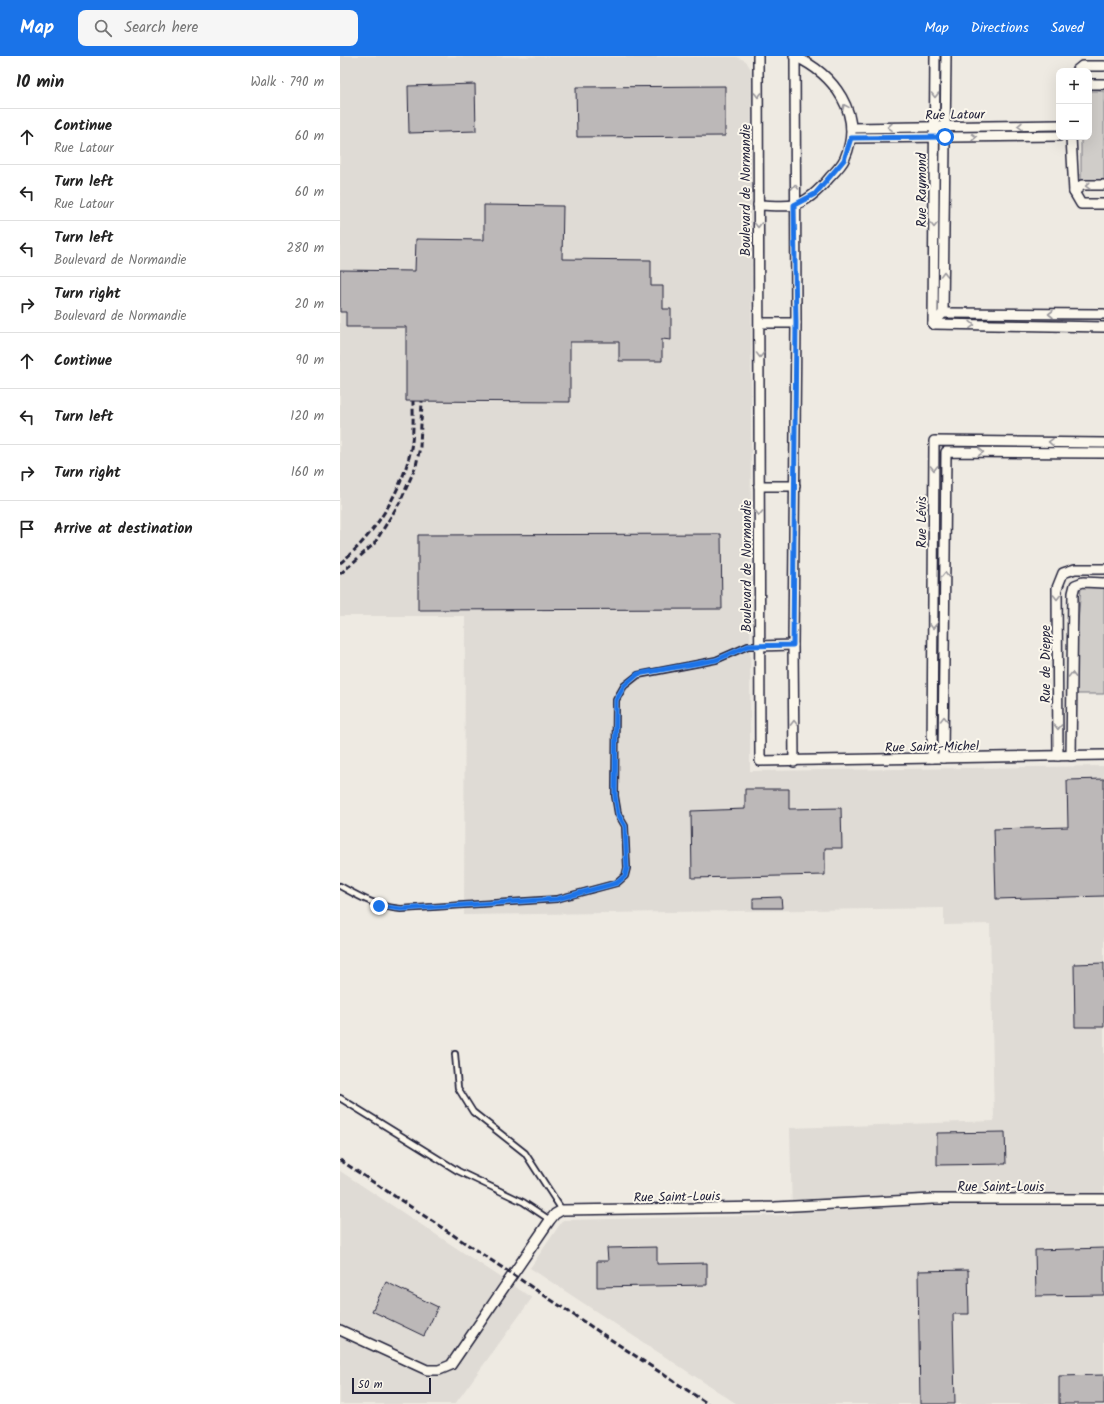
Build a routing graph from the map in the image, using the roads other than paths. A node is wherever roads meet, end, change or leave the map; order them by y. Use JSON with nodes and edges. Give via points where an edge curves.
{"nodes":[{"id":1,"x":758,"y":56,"type":"edge"},
{"id":2,"x":795,"y":56,"type":"edge"},
{"id":3,"x":935,"y":56,"type":"edge"},
{"id":4,"x":946,"y":56,"type":"edge"},
{"id":5,"x":1104,"y":66,"type":"edge"},
{"id":6,"x":1080,"y":68,"type":"edge"},
{"id":7,"x":1092,"y":84,"type":"edge"},
{"id":8,"x":1104,"y":84,"type":"edge"},
{"id":9,"x":1056,"y":125,"type":"edge"},
{"id":10,"x":935,"y":127,"type":"junction"},
{"id":11,"x":945,"y":127,"type":"junction"},
{"id":12,"x":851,"y":128,"type":"junction"},
{"id":13,"x":1056,"y":136,"type":"edge"},
{"id":14,"x":935,"y":137,"type":"junction"},
{"id":15,"x":945,"y":137,"type":"junction"},
{"id":16,"x":851,"y":138,"type":"junction"},
{"id":17,"x":1071,"y":140,"type":"edge"},
{"id":18,"x":1104,"y":185,"type":"edge"},
{"id":19,"x":1074,"y":192,"type":"junction"},
{"id":20,"x":1104,"y":204,"type":"edge"},
{"id":21,"x":758,"y":205,"type":"junction"},
{"id":22,"x":794,"y":205,"type":"junction"},
{"id":23,"x":944,"y":313,"type":"junction"},
{"id":24,"x":1069,"y":314,"type":"junction"},
{"id":25,"x":1104,"y":314,"type":"edge"},
{"id":26,"x":760,"y":323,"type":"junction"},
{"id":27,"x":796,"y":323,"type":"junction"},
{"id":28,"x":933,"y":324,"type":"junction"},
{"id":29,"x":1068,"y":327,"type":"junction"},
{"id":30,"x":1104,"y":327,"type":"edge"},
{"id":31,"x":934,"y":441,"type":"junction"},
{"id":32,"x":1069,"y":443,"type":"junction"},
{"id":33,"x":1104,"y":443,"type":"edge"},
{"id":34,"x":946,"y":452,"type":"junction"},
{"id":35,"x":1070,"y":453,"type":"junction"},
{"id":36,"x":1104,"y":454,"type":"edge"},
{"id":37,"x":759,"y":486,"type":"junction"},
{"id":38,"x":796,"y":486,"type":"junction"},
{"id":39,"x":1104,"y":569,"type":"edge"},
{"id":40,"x":1063,"y":573,"type":"junction"},
{"id":41,"x":1104,"y":583,"type":"edge"},
{"id":42,"x":1075,"y":585,"type":"junction"},
{"id":43,"x":933,"y":604,"type":"junction"},
{"id":44,"x":945,"y":604,"type":"junction"},
{"id":45,"x":793,"y":645,"type":"junction"},
{"id":46,"x":759,"y":646,"type":"junction"},
{"id":47,"x":1104,"y":755,"type":"edge"},
{"id":48,"x":1058,"y":756,"type":"junction"},
{"id":49,"x":1071,"y":756,"type":"junction"},
{"id":50,"x":932,"y":758,"type":"junction"},
{"id":51,"x":943,"y":758,"type":"junction"},
{"id":52,"x":760,"y":762,"type":"joint"},
{"id":53,"x":794,"y":762,"type":"junction"},
{"id":54,"x":340,"y":886,"type":"edge"},
{"id":55,"x":455,"y":1054,"type":"dead end"},
{"id":56,"x":340,"y":1098,"type":"edge"},
{"id":57,"x":1104,"y":1199,"type":"edge"},
{"id":58,"x":562,"y":1210,"type":"junction"},
{"id":59,"x":550,"y":1220,"type":"junction"},
{"id":60,"x":340,"y":1330,"type":"edge"}],
"edges":[{"from":1,"to":21,"type":"street","name":"Boulevard de Normandie","one_way":true},
{"from":12,"to":2,"type":"street","one_way":true,"via":[[848,110],[834,84],[816,68]]},
{"from":22,"to":2,"type":"street","one_way":true},
{"from":3,"to":10,"type":"street","name":"Rue Raymond","one_way":true},
{"from":4,"to":11,"type":"street","name":"Rue Raymond"},
{"from":5,"to":6,"type":"street"},
{"from":7,"to":8,"type":"street"},
{"from":9,"to":11,"type":"street","name":"Rue Latour","one_way":true},
{"from":10,"to":11,"type":"street","name":"Rue Latour"},
{"from":10,"to":12,"type":"street","name":"Rue Latour","one_way":true},
{"from":10,"to":14,"type":"street","name":"Rue Raymond"},
{"from":11,"to":15,"type":"street","name":"Rue Raymond"},
{"from":12,"to":16,"type":"street"},
{"from":15,"to":13,"type":"street","name":"Rue Latour","one_way":true},
{"from":14,"to":15,"type":"street","name":"Rue Latour"},
{"from":14,"to":16,"type":"street","name":"Rue Latour"},
{"from":14,"to":28,"type":"street","name":"Rue Raymond","one_way":true},
{"from":23,"to":15,"type":"street","name":"Rue Raymond","one_way":true},
{"from":16,"to":22,"type":"street","via":[[844,160],[827,180],[815,194]]},
{"from":17,"to":19,"type":"street"},
{"from":18,"to":19,"type":"street","one_way":true,"via":[[1082,186]]},
{"from":19,"to":20,"type":"street","via":[[1081,204]]},
{"from":21,"to":22,"type":"street"},
{"from":21,"to":26,"type":"street","name":"Boulevard de Normandie","one_way":true},
{"from":22,"to":27,"type":"street"},
{"from":24,"to":23,"type":"street","one_way":true},
{"from":23,"to":28,"type":"street"},
{"from":24,"to":25,"type":"street"},
{"from":24,"to":29,"type":"street"},
{"from":26,"to":27,"type":"street"},
{"from":26,"to":37,"type":"street","name":"Boulevard de Normandie","one_way":true},
{"from":27,"to":38,"type":"street"},
{"from":28,"to":29,"type":"street","one_way":true},
{"from":29,"to":30,"type":"street"},
{"from":32,"to":31,"type":"street","one_way":true},
{"from":31,"to":34,"type":"street"},
{"from":31,"to":43,"type":"street","name":"Rue Lévis","one_way":true},
{"from":32,"to":33,"type":"street"},
{"from":32,"to":35,"type":"street"},
{"from":34,"to":35,"type":"street","one_way":true},
{"from":44,"to":34,"type":"street","name":"Rue Lévis","one_way":true},
{"from":35,"to":36,"type":"street"},
{"from":37,"to":38,"type":"street","name":"Boulevard de Normandie"},
{"from":37,"to":46,"type":"street","name":"Boulevard de Normandie","one_way":true},
{"from":38,"to":45,"type":"street"},
{"from":39,"to":40,"type":"street","via":[[1075,569]]},
{"from":40,"to":42,"type":"street"},
{"from":40,"to":48,"type":"street","name":"Rue de Dieppe","one_way":true,"via":[[1057,588]]},
{"from":41,"to":42,"type":"street","via":[[1083,582]]},
{"from":49,"to":42,"type":"street","name":"Rue de Dieppe","one_way":true},
{"from":43,"to":44,"type":"street"},
{"from":43,"to":50,"type":"street","name":"Rue Lévis","one_way":true},
{"from":51,"to":44,"type":"street","name":"Rue Lévis","one_way":true},
{"from":45,"to":46,"type":"street","name":"Boulevard de Normandie"},
{"from":53,"to":45,"type":"street","one_way":true},
{"from":46,"to":52,"type":"street","name":"Boulevard de Normandie"},
{"from":46,"to":54,"type":"lane","via":[[748,646],[716,660],[638,674],[624,686],[616,700],[615,796],[618,814],[625,826],[627,868],[625,876],[617,883],[557,899],[401,909],[372,904]]},
{"from":47,"to":49,"type":"street","name":"Rue Saint-Michel"},
{"from":48,"to":49,"type":"street","name":"Rue Saint-Michel"},
{"from":48,"to":51,"type":"street","name":"Rue Saint-Michel"},
{"from":50,"to":51,"type":"street","name":"Rue Saint-Michel"},
{"from":50,"to":53,"type":"street","name":"Rue Saint-Michel"},
{"from":52,"to":53,"type":"street","name":"Rue Saint-Michel"},
{"from":55,"to":58,"type":"lane","via":[[458,1088],[473,1112],[525,1153]]},
{"from":56,"to":59,"type":"lane","via":[[458,1171],[523,1202]]},
{"from":57,"to":58,"type":"street","name":"Rue Saint-Louis","via":[[932,1199],[774,1207]]},
{"from":58,"to":59,"type":"street"},
{"from":59,"to":60,"type":"street","via":[[451,1365],[439,1370],[428,1370]]}]}
